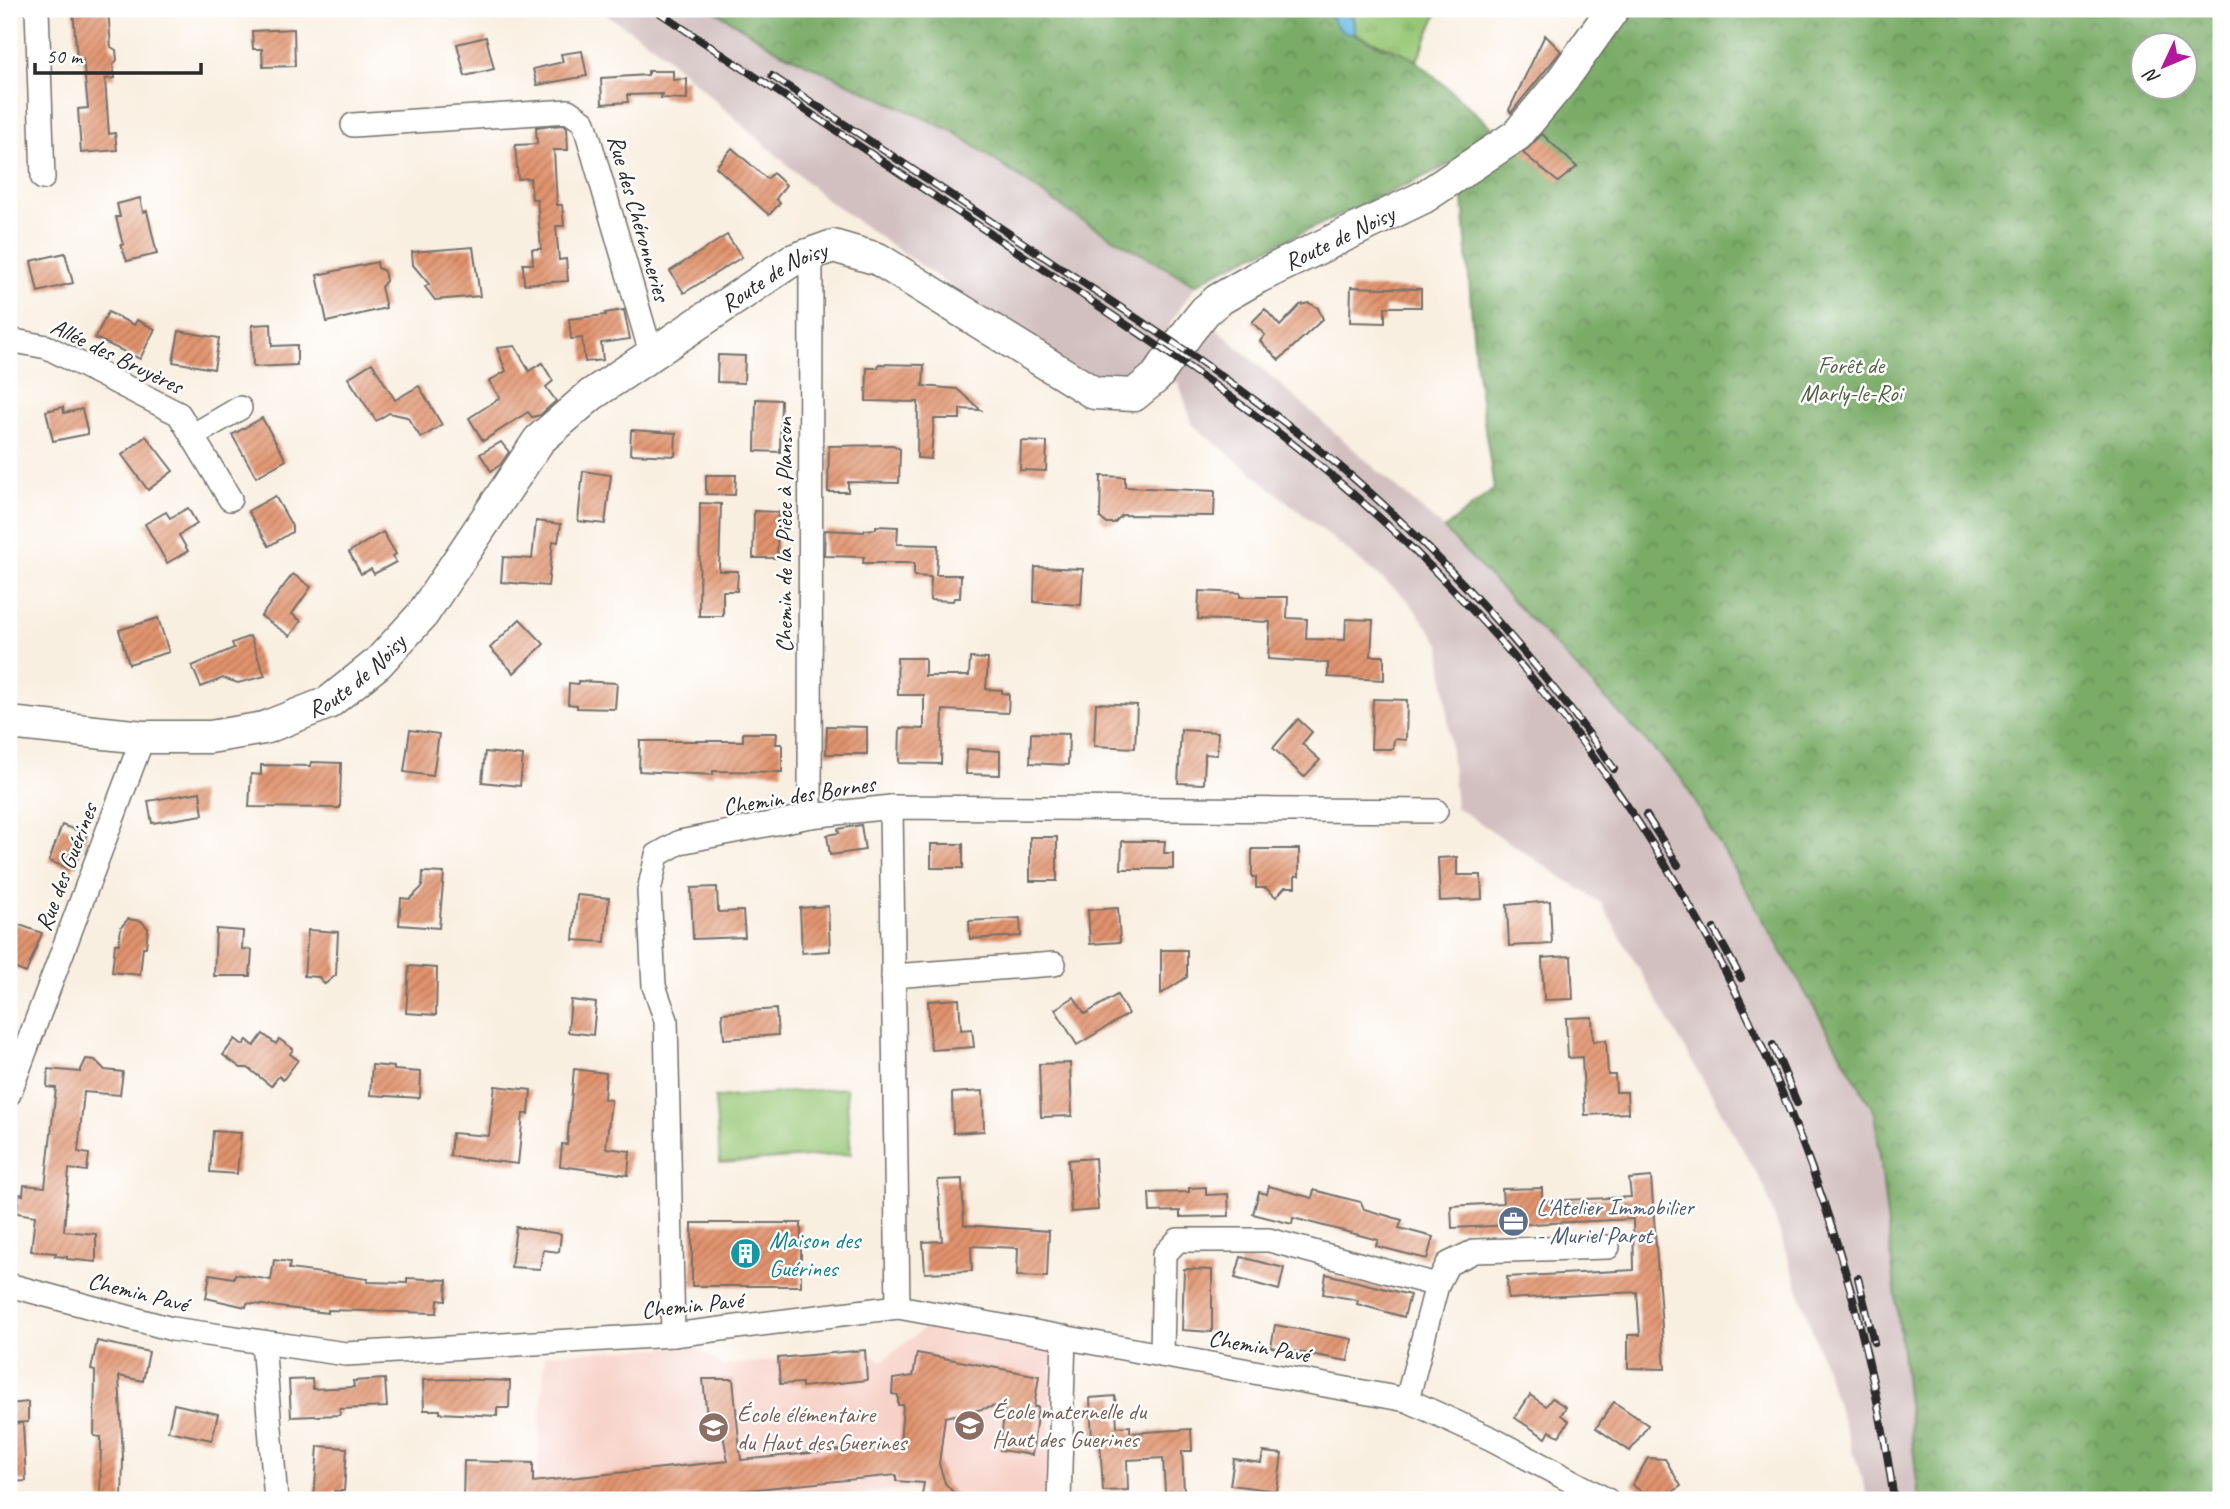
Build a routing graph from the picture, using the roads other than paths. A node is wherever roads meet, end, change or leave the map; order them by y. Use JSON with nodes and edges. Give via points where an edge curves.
{"nodes":[{"id":1,"x":37,"y":9,"type":"edge"},
{"id":2,"x":1614,"y":9,"type":"edge"},
{"id":3,"x":353,"y":125,"type":"dead end"},
{"id":4,"x":43,"y":178,"type":"dead end"},
{"id":5,"x":811,"y":254,"type":"junction"},
{"id":6,"x":9,"y":340,"type":"edge"},
{"id":7,"x":651,"y":353,"type":"junction"},
{"id":8,"x":240,"y":408,"type":"dead end"},
{"id":9,"x":192,"y":436,"type":"junction"},
{"id":10,"x":230,"y":499,"type":"dead end"},
{"id":11,"x":9,"y":723,"type":"edge"},
{"id":12,"x":143,"y":737,"type":"junction"},
{"id":13,"x":891,"y":807,"type":"junction"},
{"id":14,"x":1436,"y":811,"type":"dead end"},
{"id":15,"x":810,"y":816,"type":"junction"},
{"id":16,"x":1054,"y":964,"type":"dead end"},
{"id":17,"x":893,"y":976,"type":"junction"},
{"id":18,"x":9,"y":1094,"type":"edge"},
{"id":19,"x":1608,"y":1247,"type":"dead end"},
{"id":20,"x":9,"y":1285,"type":"edge"},
{"id":21,"x":1437,"y":1286,"type":"junction"},
{"id":22,"x":898,"y":1307,"type":"junction"},
{"id":23,"x":673,"y":1335,"type":"junction"},
{"id":24,"x":1064,"y":1337,"type":"junction"},
{"id":25,"x":263,"y":1343,"type":"junction"},
{"id":26,"x":1162,"y":1355,"type":"junction"},
{"id":27,"x":1407,"y":1400,"type":"junction"},
{"id":28,"x":276,"y":1500,"type":"edge"},
{"id":29,"x":1059,"y":1500,"type":"edge"},
{"id":30,"x":1607,"y":1500,"type":"edge"}],
"edges":[{"from":1,"to":4,"type":"street"},
{"from":2,"to":5,"type":"street","name":"Route de Noisy","via":[[1517,135],[1424,197],[1218,300],[1156,377],[1134,395],[1094,393],[878,259],[833,246]]},
{"from":3,"to":7,"type":"street","name":"Rue des Chéronneries","via":[[568,111],[584,122]]},
{"from":5,"to":7,"type":"street","name":"Route de Noisy","via":[[791,261]]},
{"from":5,"to":15,"type":"street","name":"Chemin de la Pièce à Planson"},
{"from":6,"to":9,"type":"street","name":"Allée des Bruyères","via":[[47,347],[179,414]]},
{"from":7,"to":12,"type":"street","name":"Route de Noisy","via":[[591,395],[539,440],[422,615],[378,663],[328,702],[264,728],[210,737]]},
{"from":8,"to":9,"type":"street"},
{"from":9,"to":10,"type":"street","name":"Allée des Bruyères"},
{"from":11,"to":12,"type":"street","name":"Route de Noisy"},
{"from":12,"to":18,"type":"street","name":"Rue des Guérines"},
{"from":13,"to":14,"type":"street","name":"Chemin des Bornes"},
{"from":13,"to":15,"type":"street","name":"Chemin des Bornes"},
{"from":13,"to":17,"type":"street"},
{"from":15,"to":23,"type":"street","name":"Chemin des Bornes","via":[[680,842],[657,855],[649,891],[654,986],[666,1020]]},
{"from":16,"to":17,"type":"street"},
{"from":17,"to":22,"type":"street"},
{"from":19,"to":21,"type":"street","via":[[1475,1251],[1448,1264]]},
{"from":20,"to":25,"type":"street","name":"Chemin Pavé","via":[[172,1329]]},
{"from":21,"to":26,"type":"street","via":[[1269,1240],[1178,1240],[1164,1255]]},
{"from":21,"to":27,"type":"street"},
{"from":22,"to":23,"type":"street","name":"Chemin Pavé"},
{"from":22,"to":24,"type":"street","name":"Chemin Pavé"},
{"from":23,"to":25,"type":"street","name":"Chemin Pavé","via":[[346,1354]]},
{"from":24,"to":26,"type":"street","name":"Chemin Pavé"},
{"from":24,"to":29,"type":"street"},
{"from":25,"to":28,"type":"street"},
{"from":26,"to":27,"type":"street","name":"Chemin Pavé"},
{"from":27,"to":30,"type":"street","name":"Chemin Pavé"}]}
